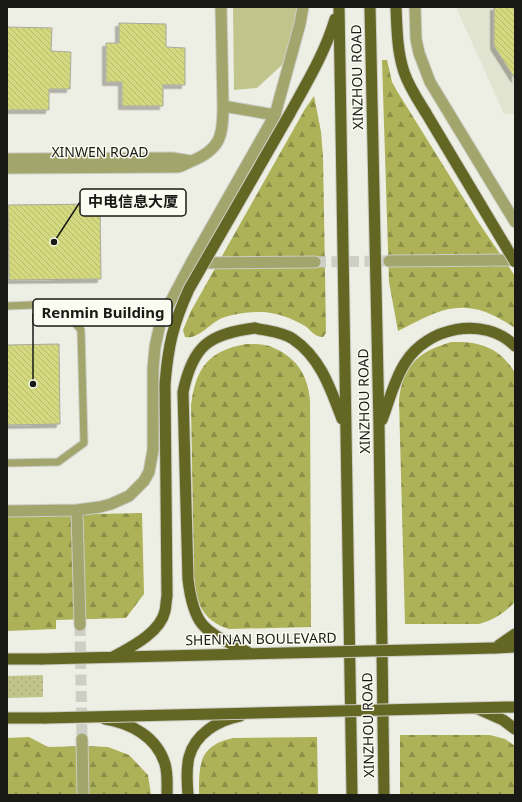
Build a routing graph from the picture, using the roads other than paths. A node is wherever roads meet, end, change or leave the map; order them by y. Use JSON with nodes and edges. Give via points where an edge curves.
{"nodes":[{"id":1,"x":221,"y":7,"type":"edge"},
{"id":2,"x":303,"y":7,"type":"edge"},
{"id":3,"x":339,"y":7,"type":"edge"},
{"id":4,"x":370,"y":7,"type":"edge"},
{"id":5,"x":396,"y":7,"type":"edge"},
{"id":6,"x":415,"y":7,"type":"edge"},
{"id":7,"x":223,"y":106,"type":"junction"},
{"id":8,"x":275,"y":115,"type":"junction"},
{"id":9,"x":7,"y":159,"type":"edge"},
{"id":10,"x":191,"y":161,"type":"junction"},
{"id":11,"x":7,"y":168,"type":"edge"},
{"id":12,"x":515,"y":222,"type":"edge"},
{"id":13,"x":389,"y":261,"type":"tunnel mouth"},
{"id":14,"x":515,"y":261,"type":"edge"},
{"id":15,"x":315,"y":262,"type":"tunnel mouth"},
{"id":16,"x":192,"y":263,"type":"junction"},
{"id":17,"x":7,"y":306,"type":"edge"},
{"id":18,"x":515,"y":346,"type":"edge"},
{"id":19,"x":379,"y":426,"type":"junction"},
{"id":20,"x":345,"y":428,"type":"junction"},
{"id":21,"x":7,"y":463,"type":"edge"},
{"id":22,"x":78,"y":510,"type":"junction"},
{"id":23,"x":7,"y":511,"type":"edge"},
{"id":24,"x":80,"y":625,"type":"tunnel mouth"},
{"id":25,"x":515,"y":634,"type":"edge"},
{"id":26,"x":515,"y":647,"type":"edge"},
{"id":27,"x":495,"y":648,"type":"junction"},
{"id":28,"x":252,"y":654,"type":"junction"},
{"id":29,"x":112,"y":657,"type":"junction"},
{"id":30,"x":7,"y":660,"type":"edge"},
{"id":31,"x":515,"y":707,"type":"edge"},
{"id":32,"x":476,"y":708,"type":"junction"},
{"id":33,"x":251,"y":714,"type":"junction"},
{"id":34,"x":93,"y":717,"type":"junction"},
{"id":35,"x":7,"y":718,"type":"edge"},
{"id":36,"x":515,"y":729,"type":"edge"},
{"id":37,"x":82,"y":739,"type":"tunnel mouth"},
{"id":38,"x":83,"y":795,"type":"edge"},
{"id":39,"x":167,"y":795,"type":"edge"},
{"id":40,"x":188,"y":795,"type":"edge"},
{"id":41,"x":352,"y":795,"type":"edge"},
{"id":42,"x":384,"y":795,"type":"edge"}],
"edges":[{"from":1,"to":7,"type":"street","name":"XINWEN ROAD"},
{"from":2,"to":8,"type":"street"},
{"from":3,"to":20,"type":"main road","name":"XINZHOU ROAD"},
{"from":3,"to":29,"type":"main road","bridge":true,"via":[[322,55],[189,289],[176,318],[165,384],[165,611],[160,623],[148,635]]},
{"from":4,"to":19,"type":"main road","name":"XINZHOU ROAD"},
{"from":5,"to":14,"type":"main road","bridge":true,"via":[[398,40],[404,71],[417,100]]},
{"from":6,"to":12,"type":"street","via":[[418,53],[430,82]]},
{"from":7,"to":8,"type":"street"},
{"from":7,"to":10,"type":"street","name":"XINWEN ROAD","via":[[218,141],[210,152]]},
{"from":8,"to":16,"type":"street"},
{"from":9,"to":10,"type":"street","name":"XINWEN ROAD","via":[[172,158]]},
{"from":10,"to":11,"type":"street","name":"XINWEN ROAD","via":[[178,167]]},
{"from":13,"to":14,"type":"street"},
{"from":15,"to":16,"type":"street"},
{"from":16,"to":22,"type":"street","via":[[165,312],[157,335],[153,368],[153,450],[146,476],[137,489],[120,501]]},
{"from":17,"to":21,"type":"lane","via":[[58,304],[81,330],[84,443],[58,462]]},
{"from":18,"to":19,"type":"main road","via":[[493,332],[474,328],[453,330],[426,342],[405,362]]},
{"from":19,"to":42,"type":"main road","name":"XINZHOU ROAD"},
{"from":20,"to":28,"type":"main road","bridge":true,"via":[[328,383],[309,353],[292,339],[255,328],[235,331],[219,336],[203,346],[192,360],[183,398],[188,579],[193,609],[207,631]]},
{"from":20,"to":41,"type":"main road","name":"XINZHOU ROAD"},
{"from":22,"to":23,"type":"street"},
{"from":22,"to":24,"type":"street"},
{"from":25,"to":27,"type":"main road"},
{"from":26,"to":27,"type":"main road","name":"SHENNAN BOULEVARD"},
{"from":27,"to":28,"type":"main road","name":"SHENNAN BOULEVARD","bridge":true},
{"from":28,"to":29,"type":"main road","name":"SHENNAN BOULEVARD","bridge":true},
{"from":29,"to":30,"type":"main road","name":"SHENNAN BOULEVARD","bridge":true},
{"from":31,"to":32,"type":"main road","bridge":true},
{"from":32,"to":33,"type":"main road","bridge":true},
{"from":32,"to":36,"type":"main road"},
{"from":33,"to":34,"type":"main road","bridge":true},
{"from":33,"to":40,"type":"main road","bridge":true,"via":[[223,720],[199,739],[189,757]]},
{"from":34,"to":35,"type":"main road","bridge":true},
{"from":34,"to":39,"type":"main road","bridge":true,"via":[[122,722],[149,738],[164,762]]},
{"from":37,"to":38,"type":"street"}]}
